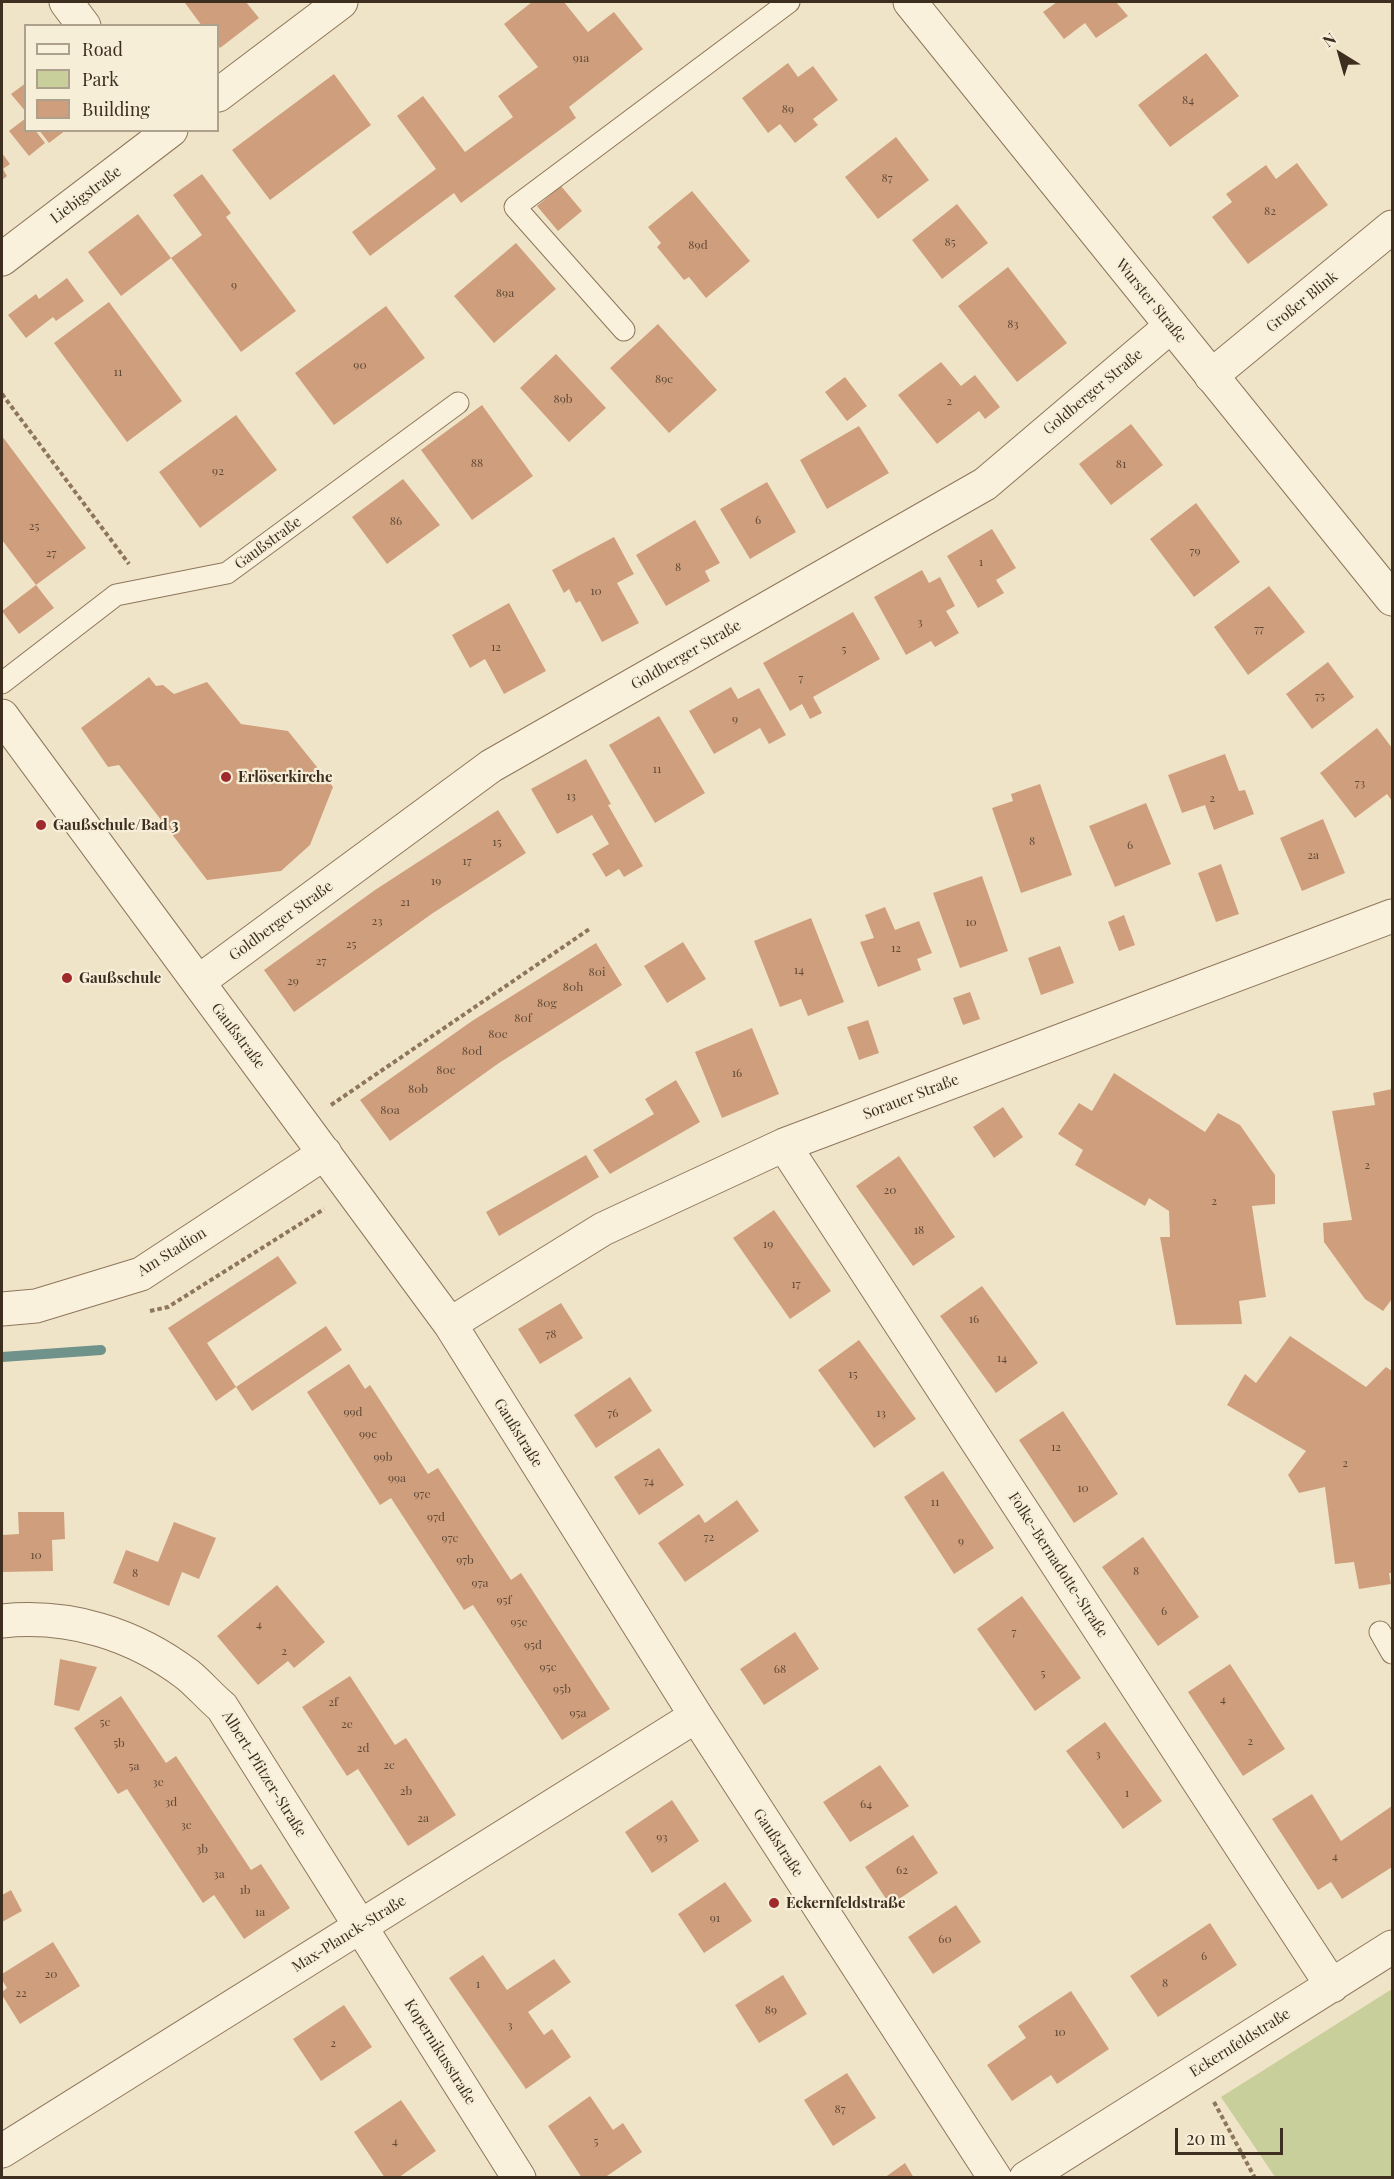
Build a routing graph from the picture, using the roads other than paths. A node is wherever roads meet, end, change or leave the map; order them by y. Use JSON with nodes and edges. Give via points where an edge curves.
{"nodes":[{"id":1,"x":66,"y":2,"type":"edge"},
{"id":2,"x":341,"y":2,"type":"edge"},
{"id":3,"x":789,"y":2,"type":"edge"},
{"id":4,"x":910,"y":2,"type":"edge"},
{"id":5,"x":82,"y":24,"type":"edge"},
{"id":6,"x":219,"y":94,"type":"edge"},
{"id":7,"x":167,"y":132,"type":"edge"},
{"id":8,"x":1392,"y":227,"type":"edge"},
{"id":9,"x":2,"y":259,"type":"edge"},
{"id":10,"x":1171,"y":326,"type":"junction"},
{"id":11,"x":624,"y":330,"type":"dead end"},
{"id":12,"x":1211,"y":376,"type":"junction"},
{"id":13,"x":458,"y":403,"type":"dead end"},
{"id":14,"x":1392,"y":599,"type":"edge"},
{"id":15,"x":2,"y":683,"type":"edge"},
{"id":16,"x":2,"y":716,"type":"edge"},
{"id":17,"x":1392,"y":916,"type":"edge"},
{"id":18,"x":198,"y":982,"type":"junction"},
{"id":19,"x":784,"y":1145,"type":"junction"},
{"id":20,"x":325,"y":1153,"type":"junction"},
{"id":21,"x":2,"y":1309,"type":"edge"},
{"id":22,"x":450,"y":1324,"type":"junction"},
{"id":23,"x":2,"y":1621,"type":"edge"},
{"id":24,"x":1380,"y":1632,"type":"dead end"},
{"id":25,"x":1392,"y":1653,"type":"edge"},
{"id":26,"x":696,"y":1716,"type":"junction"},
{"id":27,"x":360,"y":1927,"type":"junction"},
{"id":28,"x":1392,"y":1947,"type":"edge"},
{"id":29,"x":1332,"y":1986,"type":"junction"},
{"id":30,"x":2,"y":2151,"type":"edge"},
{"id":31,"x":519,"y":2178,"type":"edge"},
{"id":32,"x":995,"y":2178,"type":"edge"},
{"id":33,"x":1026,"y":2178,"type":"edge"}],
"edges":[{"from":1,"to":5,"type":"street"},
{"from":2,"to":6,"type":"street"},
{"from":3,"to":11,"type":"lane","via":[[515,207]]},
{"from":4,"to":10,"type":"street","name":"Wurster Straße"},
{"from":7,"to":9,"type":"street","name":"Liebigstraße"},
{"from":8,"to":12,"type":"street","name":"Großer Blink"},
{"from":10,"to":12,"type":"street","name":"Wurster Straße"},
{"from":10,"to":18,"type":"street","name":"Goldberger Straße","via":[[985,484],[491,766]]},
{"from":12,"to":14,"type":"street","name":"Wurster Straße"},
{"from":13,"to":15,"type":"lane","name":"Gaußstraße","via":[[227,573],[116,595]]},
{"from":16,"to":18,"type":"street","name":"Gaußstraße"},
{"from":17,"to":19,"type":"street","name":"Sorauer Straße"},
{"from":18,"to":20,"type":"street","name":"Gaußstraße"},
{"from":19,"to":22,"type":"street","name":"Sorauer Straße","via":[[603,1229]]},
{"from":19,"to":29,"type":"street","name":"Folke-Bernadotte-Straße"},
{"from":20,"to":21,"type":"street","name":"Am Stadion","via":[[141,1274],[36,1306]]},
{"from":20,"to":22,"type":"street","name":"Gaußstraße"},
{"from":22,"to":26,"type":"street","name":"Gaußstraße"},
{"from":23,"to":27,"type":"street","name":"Albert-Pfitzer-Straße","via":[[67,1622],[110,1632],[150,1650],[189,1676],[222,1707]]},
{"from":24,"to":25,"type":"lane"},
{"from":26,"to":27,"type":"street","name":"Max-Planck-Straße"},
{"from":26,"to":32,"type":"street","name":"Gaußstraße"},
{"from":27,"to":30,"type":"street","name":"Max-Planck-Straße"},
{"from":27,"to":31,"type":"street","name":"Kopernikusstraße"},
{"from":28,"to":29,"type":"street","name":"Eckernfeldstraße"},
{"from":29,"to":33,"type":"street","name":"Eckernfeldstraße"}]}
